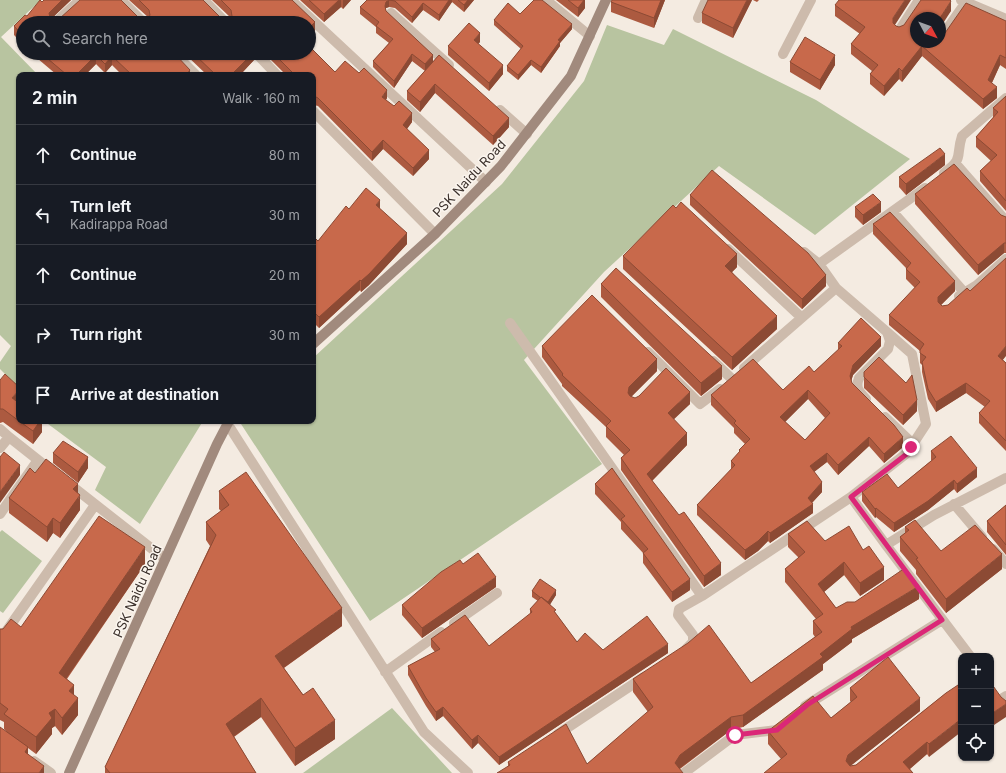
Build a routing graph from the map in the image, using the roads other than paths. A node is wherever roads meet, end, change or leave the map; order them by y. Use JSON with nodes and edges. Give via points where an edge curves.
{"nodes":[{"id":1,"x":80,"y":0,"type":"edge"},
{"id":2,"x":120,"y":0,"type":"edge"},
{"id":3,"x":204,"y":0,"type":"edge"},
{"id":4,"x":292,"y":0,"type":"edge"},
{"id":5,"x":546,"y":0,"type":"edge"},
{"id":6,"x":606,"y":0,"type":"edge"},
{"id":7,"x":706,"y":0,"type":"edge"},
{"id":8,"x":811,"y":0,"type":"edge"},
{"id":9,"x":919,"y":0,"type":"edge"},
{"id":10,"x":964,"y":1,"type":"edge"},
{"id":11,"x":391,"y":14,"type":"edge"},
{"id":12,"x":63,"y":16,"type":"edge"},
{"id":13,"x":137,"y":16,"type":"edge"},
{"id":14,"x":219,"y":16,"type":"edge"},
{"id":15,"x":309,"y":16,"type":"edge"},
{"id":16,"x":698,"y":18,"type":"dead end"},
{"id":17,"x":1006,"y":19,"type":"edge"},
{"id":18,"x":316,"y":23,"type":"edge"},
{"id":19,"x":946,"y":29,"type":"edge"},
{"id":20,"x":899,"y":31,"type":"edge"},
{"id":21,"x":590,"y":36,"type":"junction"},
{"id":22,"x":784,"y":54,"type":"dead end"},
{"id":23,"x":181,"y":60,"type":"edge"},
{"id":24,"x":263,"y":60,"type":"edge"},
{"id":25,"x":456,"y":71,"type":"edge"},
{"id":26,"x":193,"y":72,"type":"edge"},
{"id":27,"x":274,"y":72,"type":"edge"},
{"id":28,"x":1006,"y":98,"type":"edge"},
{"id":29,"x":491,"y":102,"type":"edge"},
{"id":30,"x":316,"y":114,"type":"edge"},
{"id":31,"x":527,"y":134,"type":"junction"},
{"id":32,"x":956,"y":164,"type":"junction"},
{"id":33,"x":486,"y":182,"type":"junction"},
{"id":34,"x":893,"y":212,"type":"junction"},
{"id":35,"x":1006,"y":221,"type":"edge"},
{"id":36,"x":435,"y":234,"type":"junction"},
{"id":37,"x":719,"y":241,"type":"edge"},
{"id":38,"x":796,"y":245,"type":"edge"},
{"id":39,"x":1006,"y":259,"type":"edge"},
{"id":40,"x":819,"y":264,"type":"junction"},
{"id":41,"x":836,"y":288,"type":"junction"},
{"id":42,"x":964,"y":292,"type":"junction"},
{"id":43,"x":954,"y":301,"type":"edge"},
{"id":44,"x":801,"y":317,"type":"junction"},
{"id":45,"x":510,"y":324,"type":"dead end"},
{"id":46,"x":887,"y":332,"type":"junction"},
{"id":47,"x":316,"y":341,"type":"edge"},
{"id":48,"x":640,"y":344,"type":"edge"},
{"id":49,"x":704,"y":353,"type":"edge"},
{"id":50,"x":732,"y":379,"type":"junction"},
{"id":51,"x":227,"y":424,"type":"edge"},
{"id":52,"x":229,"y":424,"type":"edge"},
{"id":53,"x":0,"y":429,"type":"edge"},
{"id":54,"x":9,"y":437,"type":"junction"},
{"id":55,"x":911,"y":447,"type":"junction"},
{"id":56,"x":0,"y":448,"type":"edge"},
{"id":57,"x":38,"y":460,"type":"junction"},
{"id":58,"x":1006,"y":478,"type":"edge"},
{"id":59,"x":851,"y":497,"type":"junction"},
{"id":60,"x":95,"y":504,"type":"junction"},
{"id":61,"x":954,"y":504,"type":"junction"},
{"id":62,"x":0,"y":514,"type":"edge"},
{"id":63,"x":886,"y":545,"type":"junction"},
{"id":64,"x":165,"y":559,"type":"junction"},
{"id":65,"x":1006,"y":564,"type":"edge"},
{"id":66,"x":497,"y":593,"type":"dead end"},
{"id":67,"x":702,"y":596,"type":"junction"},
{"id":68,"x":942,"y":620,"type":"junction"},
{"id":69,"x":0,"y":640,"type":"edge"},
{"id":70,"x":968,"y":653,"type":"edge"},
{"id":71,"x":678,"y":655,"type":"edge"},
{"id":72,"x":385,"y":672,"type":"junction"},
{"id":73,"x":651,"y":672,"type":"edge"},
{"id":74,"x":994,"y":690,"type":"edge"},
{"id":75,"x":1004,"y":700,"type":"edge"},
{"id":76,"x":797,"y":713,"type":"edge"},
{"id":77,"x":787,"y":722,"type":"edge"},
{"id":78,"x":552,"y":738,"type":"edge"},
{"id":79,"x":25,"y":754,"type":"edge"},
{"id":80,"x":51,"y":773,"type":"edge"},
{"id":81,"x":69,"y":773,"type":"edge"},
{"id":82,"x":468,"y":773,"type":"edge"},
{"id":83,"x":684,"y":773,"type":"edge"}],
"edges":[{"from":1,"to":12,"type":"street"},
{"from":2,"to":13,"type":"street"},
{"from":3,"to":14,"type":"street"},
{"from":4,"to":15,"type":"street"},
{"from":5,"to":21,"type":"street"},
{"from":6,"to":21,"type":"street","name":"PSK Naidu Road"},
{"from":7,"to":16,"type":"street"},
{"from":8,"to":22,"type":"street"},
{"from":9,"to":20,"type":"street"},
{"from":10,"to":17,"type":"street"},
{"from":10,"to":19,"type":"street"},
{"from":11,"to":25,"type":"street"},
{"from":18,"to":33,"type":"street"},
{"from":21,"to":31,"type":"street","name":"PSK Naidu Road","via":[[571,76]]},
{"from":23,"to":26,"type":"street"},
{"from":24,"to":27,"type":"street"},
{"from":28,"to":32,"type":"street","via":[[962,136],[960,157]]},
{"from":29,"to":31,"type":"street"},
{"from":30,"to":36,"type":"street"},
{"from":31,"to":33,"type":"street","name":"PSK Naidu Road"},
{"from":32,"to":34,"type":"street"},
{"from":32,"to":35,"type":"street"},
{"from":33,"to":36,"type":"street","name":"PSK Naidu Road"},
{"from":34,"to":40,"type":"street"},
{"from":34,"to":42,"type":"street"},
{"from":36,"to":47,"type":"street","name":"PSK Naidu Road"},
{"from":37,"to":44,"type":"street"},
{"from":38,"to":40,"type":"street"},
{"from":39,"to":42,"type":"street","via":[[977,285]]},
{"from":40,"to":41,"type":"street"},
{"from":41,"to":44,"type":"street"},
{"from":41,"to":46,"type":"street"},
{"from":42,"to":43,"type":"street"},
{"from":44,"to":50,"type":"street"},
{"from":45,"to":67,"type":"street"},
{"from":46,"to":55,"type":"street","via":[[912,354],[926,424]]},
{"from":46,"to":55,"type":"street","via":[[890,341],[888,349],[856,384],[858,390],[909,440]]},
{"from":48,"to":50,"type":"street","via":[[664,373],[700,404]]},
{"from":49,"to":50,"type":"street"},
{"from":51,"to":64,"type":"street","name":"PSK Naidu Road"},
{"from":52,"to":72,"type":"street"},
{"from":53,"to":54,"type":"street"},
{"from":54,"to":56,"type":"street"},
{"from":54,"to":57,"type":"street"},
{"from":55,"to":59,"type":"street","via":[[908,453]]},
{"from":57,"to":60,"type":"street"},
{"from":57,"to":62,"type":"street"},
{"from":58,"to":61,"type":"street"},
{"from":59,"to":63,"type":"street"},
{"from":59,"to":67,"type":"street"},
{"from":60,"to":64,"type":"street"},
{"from":60,"to":69,"type":"street"},
{"from":61,"to":63,"type":"street"},
{"from":61,"to":65,"type":"street"},
{"from":63,"to":68,"type":"street","via":[[903,574]]},
{"from":64,"to":81,"type":"street","name":"PSK Naidu Road"},
{"from":66,"to":72,"type":"street"},
{"from":67,"to":71,"type":"street","via":[[679,609],[677,613],[693,635],[693,642]]},
{"from":68,"to":70,"type":"street"},
{"from":68,"to":76,"type":"street"},
{"from":72,"to":82,"type":"street","via":[[424,732]]},
{"from":73,"to":78,"type":"street"},
{"from":74,"to":75,"type":"street"},
{"from":77,"to":83,"type":"street","via":[[777,730],[735,735]]},
{"from":79,"to":80,"type":"street"}]}
